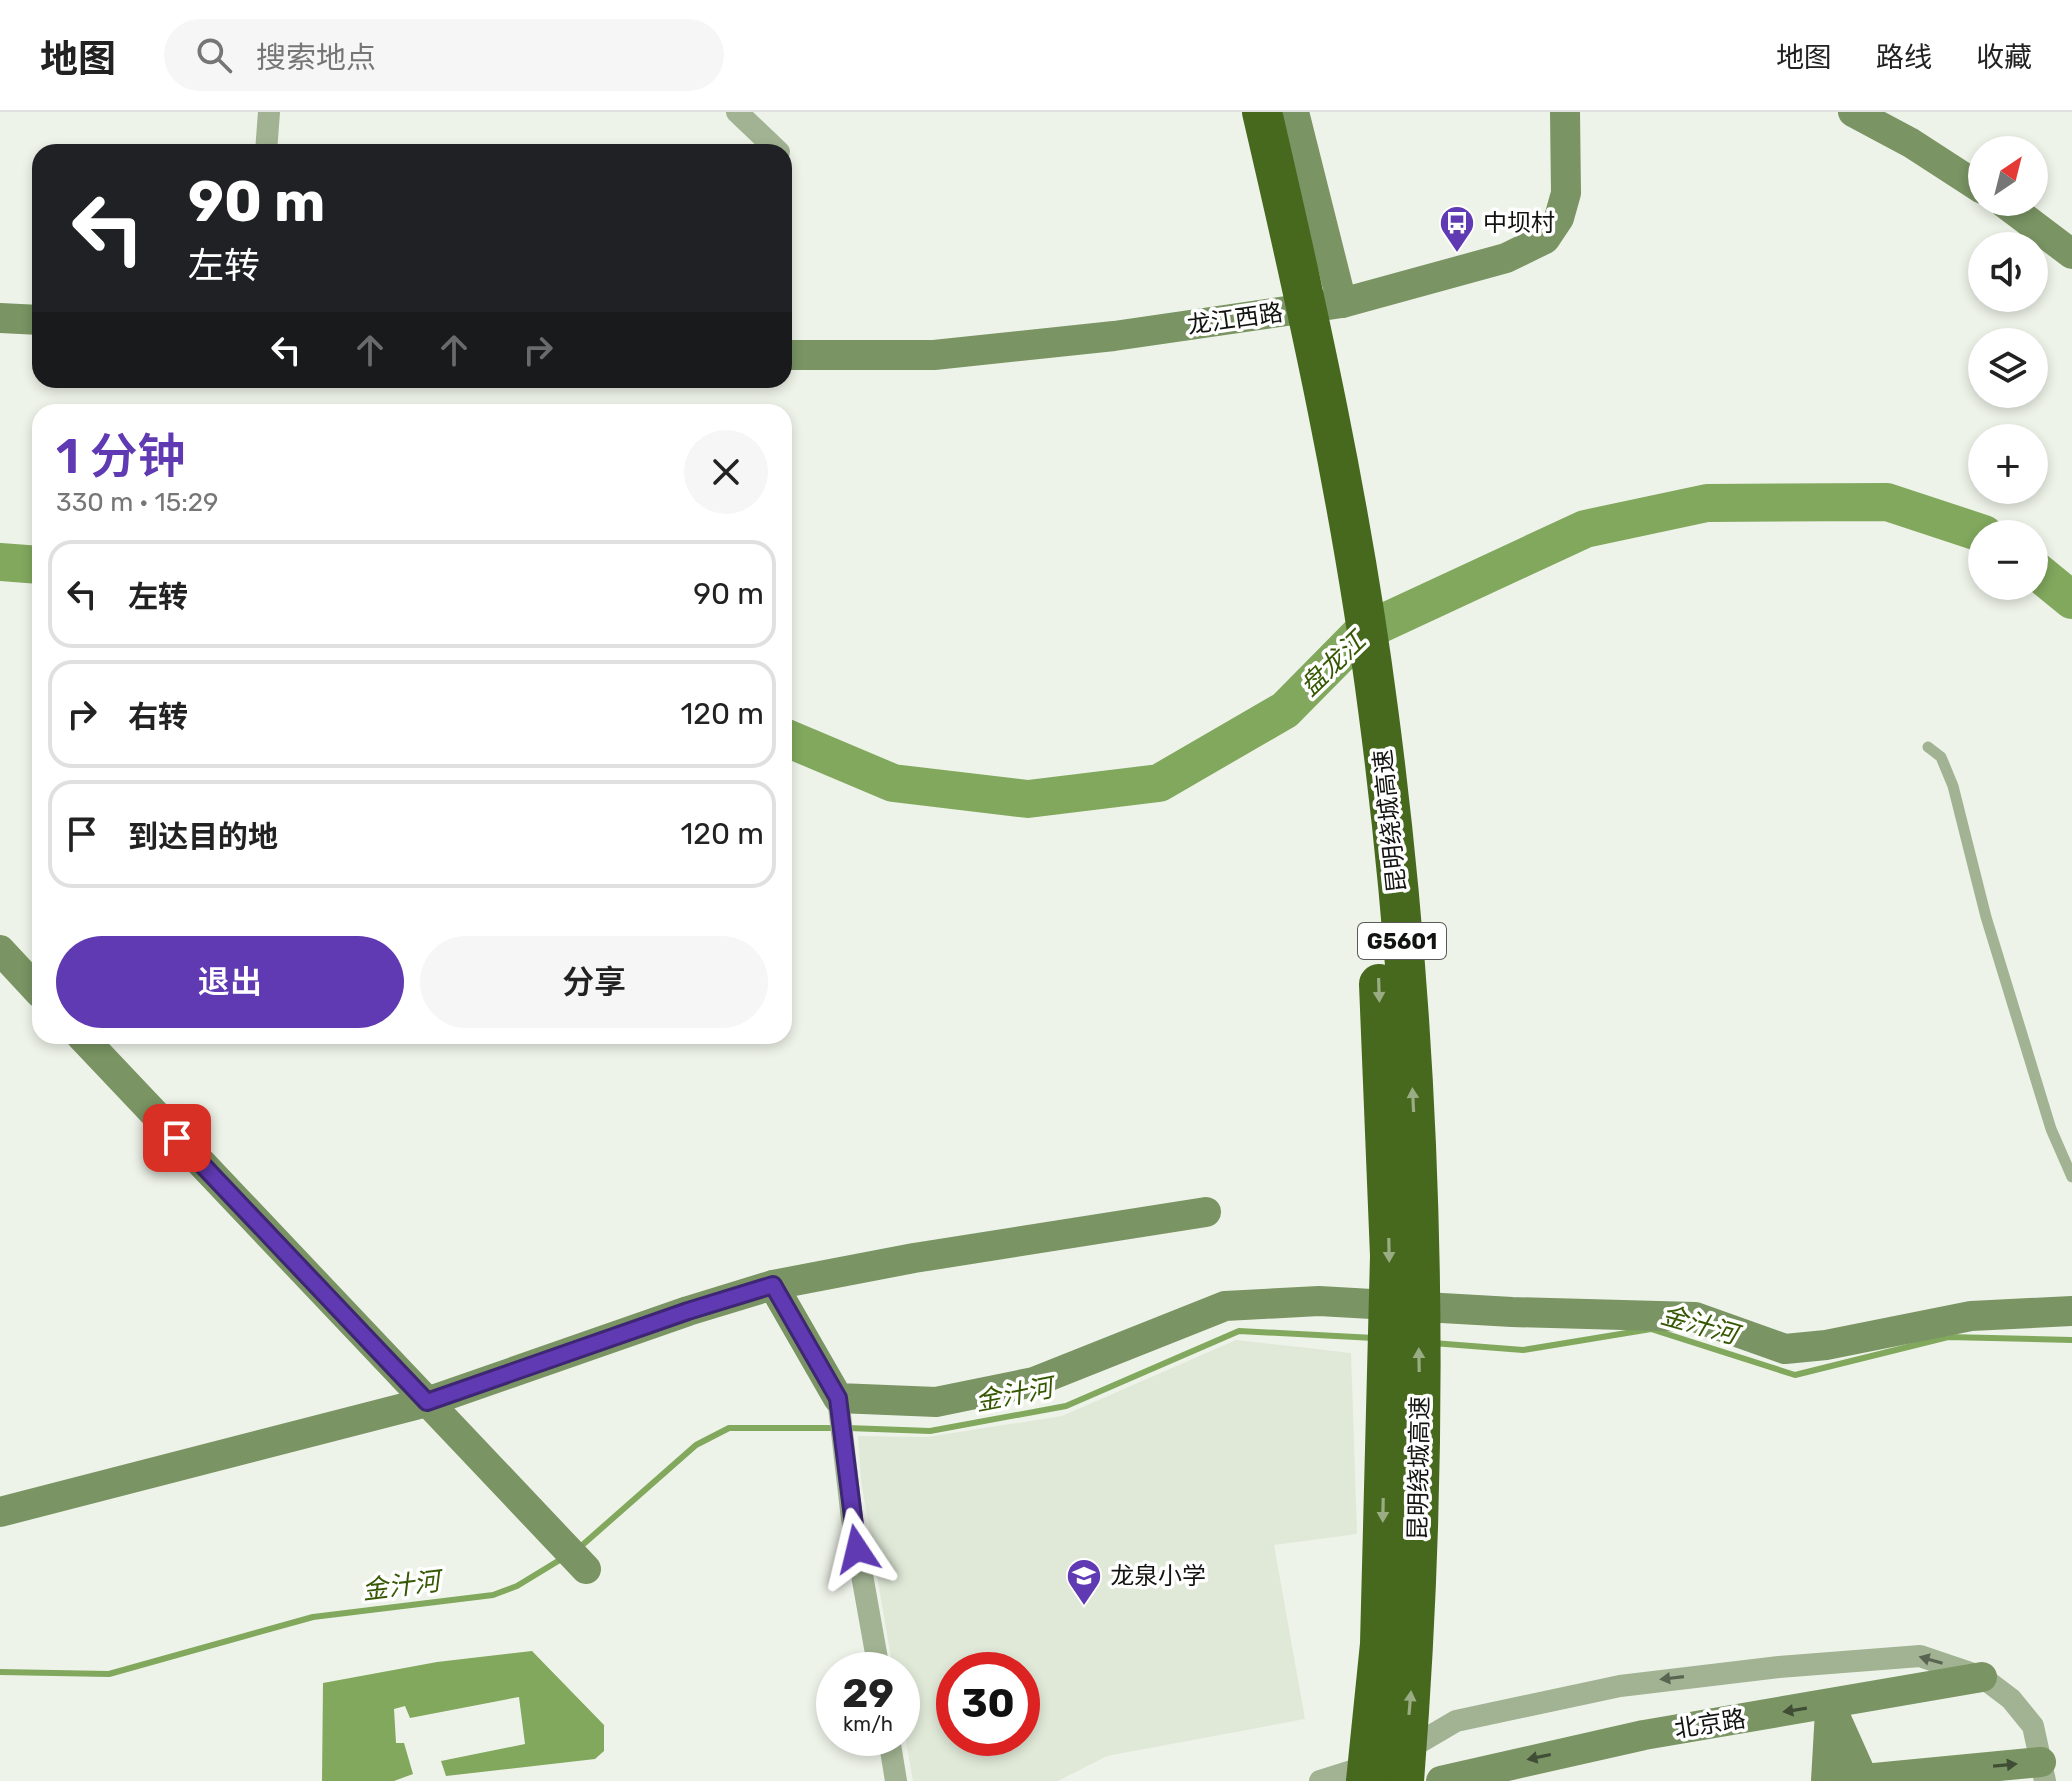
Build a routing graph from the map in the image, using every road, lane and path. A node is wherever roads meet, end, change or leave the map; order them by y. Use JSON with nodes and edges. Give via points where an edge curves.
{"nodes":[{"id":1,"x":269,"y":112,"type":"edge"},
{"id":2,"x":737,"y":112,"type":"edge"},
{"id":3,"x":1243,"y":112,"type":"edge"},
{"id":4,"x":1262,"y":112,"type":"edge"},
{"id":5,"x":1294,"y":112,"type":"edge"},
{"id":6,"x":1565,"y":112,"type":"edge"},
{"id":7,"x":1853,"y":112,"type":"edge"},
{"id":8,"x":267,"y":144,"type":"edge"},
{"id":9,"x":771,"y":144,"type":"edge"},
{"id":10,"x":1968,"y":180,"type":"edge"},
{"id":11,"x":2022,"y":216,"type":"edge"},
{"id":12,"x":2072,"y":254,"type":"edge"},
{"id":13,"x":1342,"y":303,"type":"junction"},
{"id":14,"x":0,"y":318,"type":"edge"},
{"id":15,"x":32,"y":320,"type":"edge"},
{"id":16,"x":792,"y":355,"type":"edge"},
{"id":17,"x":1928,"y":747,"type":"dead end"},
{"id":18,"x":0,"y":950,"type":"edge"},
{"id":19,"x":32,"y":984,"type":"edge"},
{"id":20,"x":89,"y":1044,"type":"edge"},
{"id":21,"x":2072,"y":1177,"type":"edge"},
{"id":22,"x":1206,"y":1212,"type":"dead end"},
{"id":23,"x":773,"y":1285,"type":"junction"},
{"id":24,"x":2072,"y":1311,"type":"edge"},
{"id":25,"x":838,"y":1398,"type":"junction"},
{"id":26,"x":427,"y":1402,"type":"junction"},
{"id":27,"x":0,"y":1512,"type":"edge"},
{"id":28,"x":586,"y":1569,"type":"dead end"},
{"id":29,"x":876,"y":1652,"type":"edge"},
{"id":30,"x":1982,"y":1677,"type":"junction"},
{"id":31,"x":1830,"y":1705,"type":"junction"},
{"id":32,"x":892,"y":1756,"type":"edge"},
{"id":33,"x":2043,"y":1771,"type":"edge"},
{"id":34,"x":1857,"y":1780,"type":"edge"},
{"id":35,"x":896,"y":1781,"type":"edge"},
{"id":36,"x":1320,"y":1781,"type":"edge"},
{"id":37,"x":1366,"y":1781,"type":"edge"},
{"id":38,"x":1404,"y":1781,"type":"edge"},
{"id":39,"x":1441,"y":1781,"type":"edge"},
{"id":40,"x":1826,"y":1781,"type":"edge"}],
"edges":[{"from":1,"to":8,"type":"street"},
{"from":2,"to":9,"type":"street"},
{"from":3,"to":37,"type":"highway","name":"昆明绕城高速","number":"G5601","one_way":true,"bridge":true,"via":[[1257,157],[1306,407],[1353,698],[1378,967],[1390,1256],[1380,1644]]},
{"from":38,"to":4,"type":"highway","name":"昆明绕城高速","number":"G5601","one_way":true,"bridge":true,"via":[[1417,1613],[1420,1422],[1416,1164],[1406,985],[1378,709],[1346,508]]},
{"from":5,"to":13,"type":"street"},
{"from":6,"to":13,"type":"street","name":"龙江西路","via":[[1566,193],[1559,218],[1545,239],[1506,258]]},
{"from":7,"to":10,"type":"street"},
{"from":11,"to":12,"type":"street"},
{"from":13,"to":16,"type":"street","name":"龙江西路","via":[[934,355]]},
{"from":14,"to":15,"type":"street"},
{"from":17,"to":21,"type":"lane","via":[[1941,757],[1953,786],[1990,932],[2051,1129]]},
{"from":18,"to":19,"type":"street"},
{"from":20,"to":26,"type":"street"},
{"from":22,"to":23,"type":"street"},
{"from":23,"to":25,"type":"street"},
{"from":23,"to":26,"type":"street"},
{"from":24,"to":25,"type":"street","via":[[1971,1316],[1785,1349],[1695,1317],[1319,1301],[1225,1306],[1034,1382],[936,1402]]},
{"from":25,"to":29,"type":"street","via":[[843,1461]]},
{"from":26,"to":27,"type":"street"},
{"from":26,"to":28,"type":"street"},
{"from":30,"to":31,"type":"street","name":"北京路"},
{"from":30,"to":33,"type":"street","via":[[2011,1699],[2033,1726]]},
{"from":30,"to":36,"type":"street","one_way":true,"via":[[1920,1656],[1646,1681],[1456,1721],[1393,1758]]},
{"from":31,"to":34,"type":"street"},
{"from":31,"to":39,"type":"street","name":"北京路","one_way":true,"via":[[1644,1735]]},
{"from":31,"to":40,"type":"street"},
{"from":32,"to":35,"type":"street"},
{"from":34,"to":33,"type":"street","one_way":true}]}
